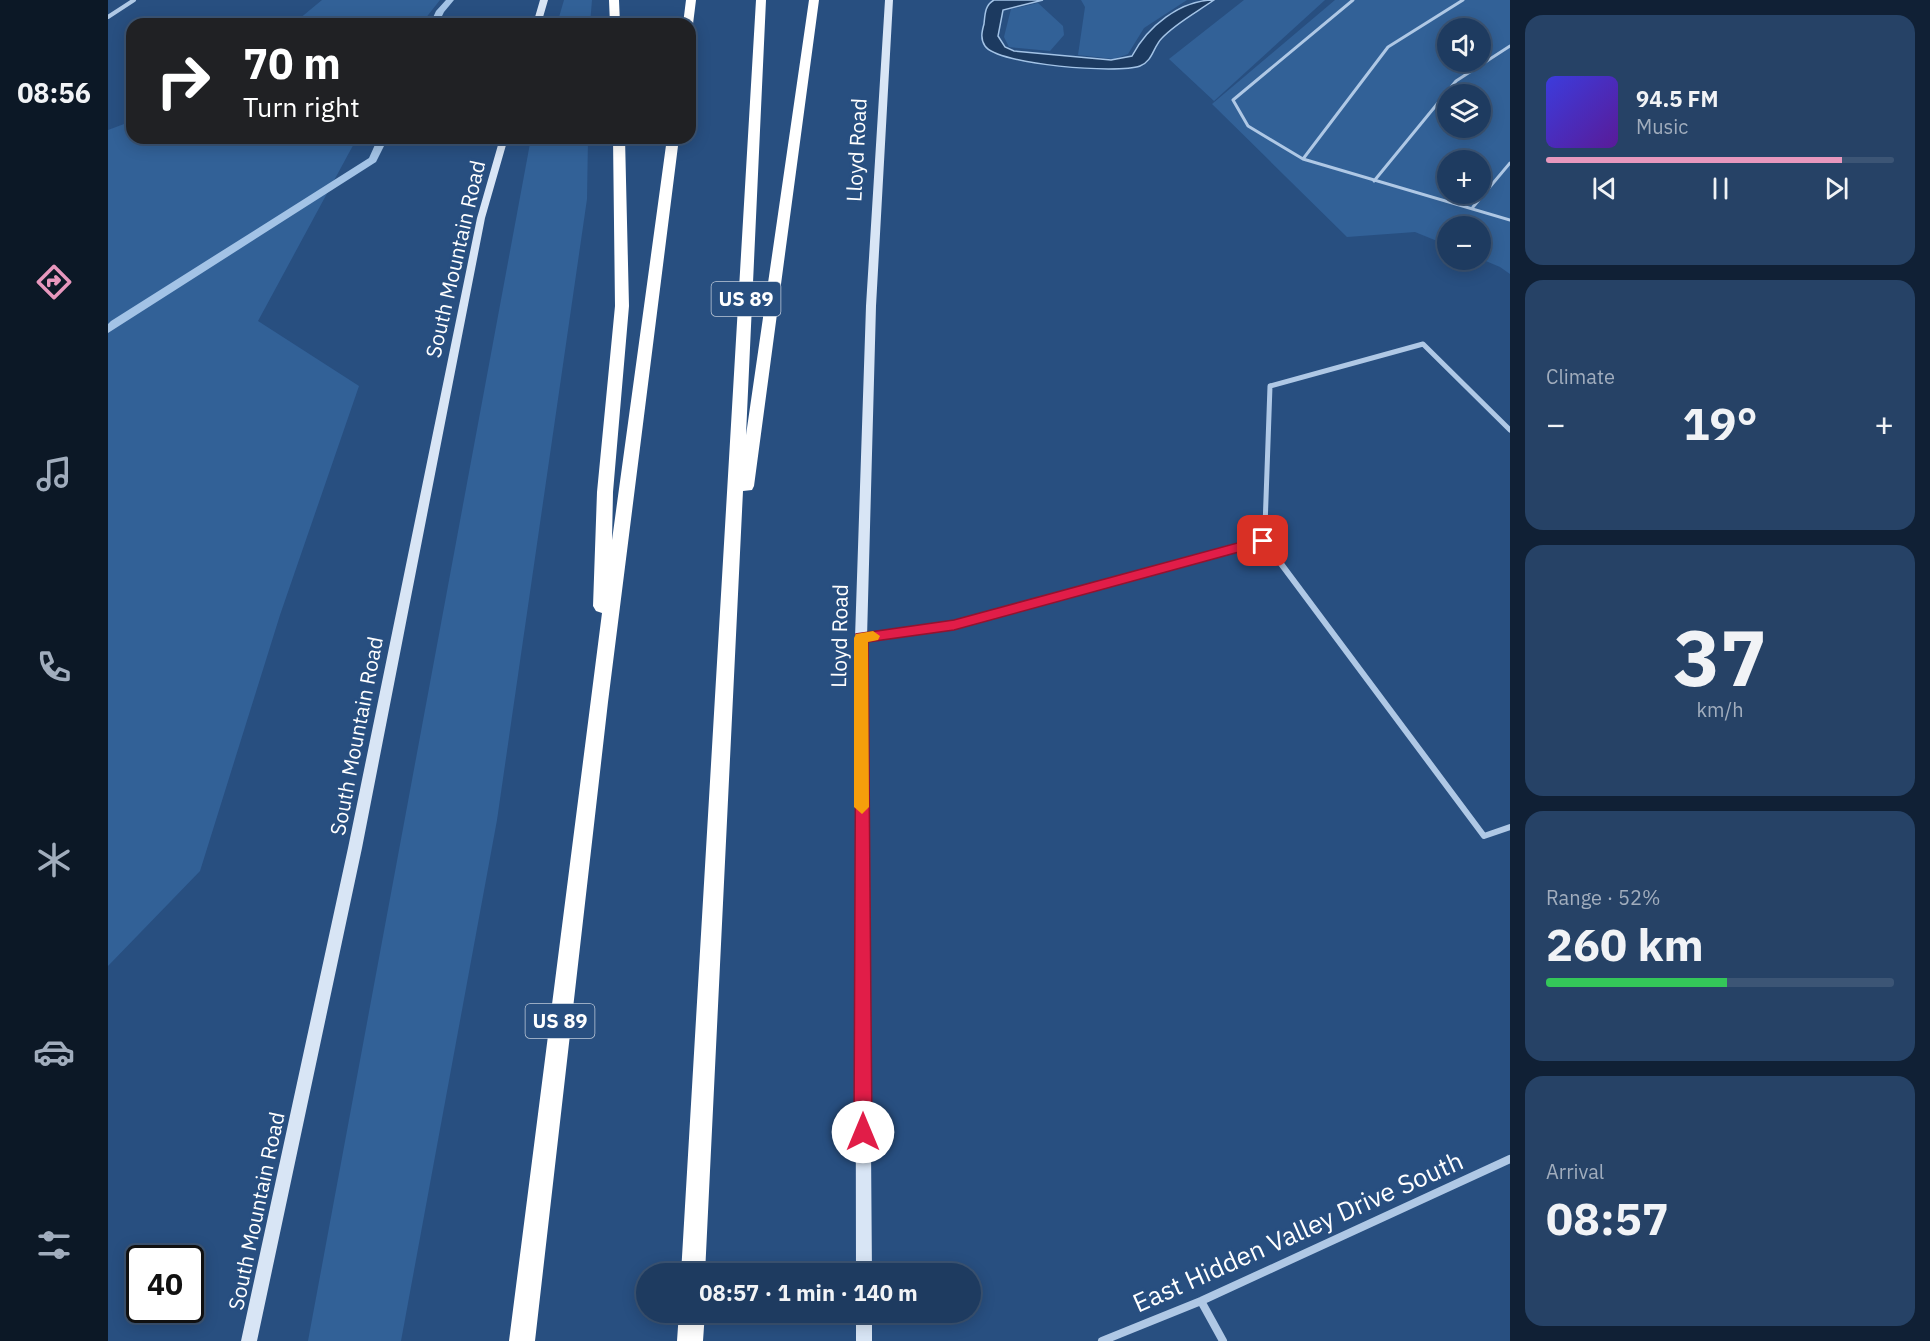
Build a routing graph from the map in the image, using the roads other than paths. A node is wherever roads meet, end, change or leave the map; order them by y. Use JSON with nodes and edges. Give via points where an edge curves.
{"nodes":[{"id":1,"x":134,"y":0,"type":"edge"},
{"id":2,"x":544,"y":0,"type":"edge"},
{"id":3,"x":614,"y":0,"type":"edge"},
{"id":4,"x":691,"y":0,"type":"edge"},
{"id":5,"x":762,"y":0,"type":"edge"},
{"id":6,"x":814,"y":0,"type":"edge"},
{"id":7,"x":889,"y":0,"type":"edge"},
{"id":8,"x":1353,"y":0,"type":"edge"},
{"id":9,"x":1462,"y":0,"type":"edge"},
{"id":10,"x":108,"y":16,"type":"edge"},
{"id":11,"x":539,"y":18,"type":"edge"},
{"id":12,"x":615,"y":18,"type":"edge"},
{"id":13,"x":689,"y":18,"type":"edge"},
{"id":14,"x":1510,"y":46,"type":"edge"},
{"id":15,"x":502,"y":144,"type":"edge"},
{"id":16,"x":619,"y":144,"type":"edge"},
{"id":17,"x":672,"y":144,"type":"edge"},
{"id":18,"x":1303,"y":159,"type":"junction"},
{"id":19,"x":1510,"y":163,"type":"edge"},
{"id":20,"x":1374,"y":181,"type":"junction"},
{"id":21,"x":1473,"y":207,"type":"junction"},
{"id":22,"x":1510,"y":220,"type":"edge"},
{"id":23,"x":1510,"y":430,"type":"edge"},
{"id":24,"x":1263,"y":541,"type":"junction"},
{"id":25,"x":729,"y":597,"type":"junction"},
{"id":26,"x":861,"y":638,"type":"junction"},
{"id":27,"x":599,"y":702,"type":"junction"},
{"id":28,"x":1510,"y":827,"type":"edge"},
{"id":29,"x":1510,"y":1159,"type":"edge"},
{"id":30,"x":694,"y":1263,"type":"edge"},
{"id":31,"x":864,"y":1263,"type":"edge"},
{"id":32,"x":1201,"y":1301,"type":"junction"},
{"id":33,"x":691,"y":1323,"type":"edge"},
{"id":34,"x":864,"y":1323,"type":"edge"},
{"id":35,"x":249,"y":1341,"type":"edge"},
{"id":36,"x":522,"y":1341,"type":"edge"},
{"id":37,"x":690,"y":1341,"type":"edge"},
{"id":38,"x":864,"y":1341,"type":"edge"},
{"id":39,"x":1102,"y":1341,"type":"edge"},
{"id":40,"x":1223,"y":1341,"type":"edge"}],
"edges":[{"from":1,"to":10,"type":"street"},
{"from":2,"to":11,"type":"street"},
{"from":3,"to":12,"type":"highway"},
{"from":4,"to":13,"type":"highway"},
{"from":5,"to":25,"type":"highway","number":"US 89"},
{"from":6,"to":25,"type":"highway"},
{"from":7,"to":26,"type":"street","name":"Lloyd Road","via":[[872,294]]},
{"from":8,"to":18,"type":"lane","via":[[1233,100],[1248,126]]},
{"from":9,"to":18,"type":"lane","via":[[1388,47]]},
{"from":14,"to":20,"type":"lane","via":[[1455,81]]},
{"from":15,"to":35,"type":"street","name":"South Mountain Road","via":[[481,218],[355,848]]},
{"from":16,"to":27,"type":"highway","via":[[622,306],[605,492]]},
{"from":17,"to":27,"type":"highway","number":"US 89"},
{"from":18,"to":20,"type":"lane"},
{"from":19,"to":21,"type":"lane"},
{"from":20,"to":21,"type":"lane"},
{"from":21,"to":22,"type":"lane"},
{"from":23,"to":24,"type":"street","via":[[1423,344],[1270,386]]},
{"from":24,"to":26,"type":"street","via":[[954,625]]},
{"from":24,"to":28,"type":"street","via":[[1484,836]]},
{"from":25,"to":30,"type":"highway","number":"US 89"},
{"from":26,"to":31,"type":"street","name":"Lloyd Road"},
{"from":27,"to":36,"type":"highway","number":"US 89"},
{"from":29,"to":32,"type":"street","name":"East Hidden Valley Drive South"},
{"from":32,"to":39,"type":"street","name":"East Hidden Valley Drive South"},
{"from":32,"to":40,"type":"street"},
{"from":33,"to":37,"type":"highway"},
{"from":34,"to":38,"type":"street"}]}
